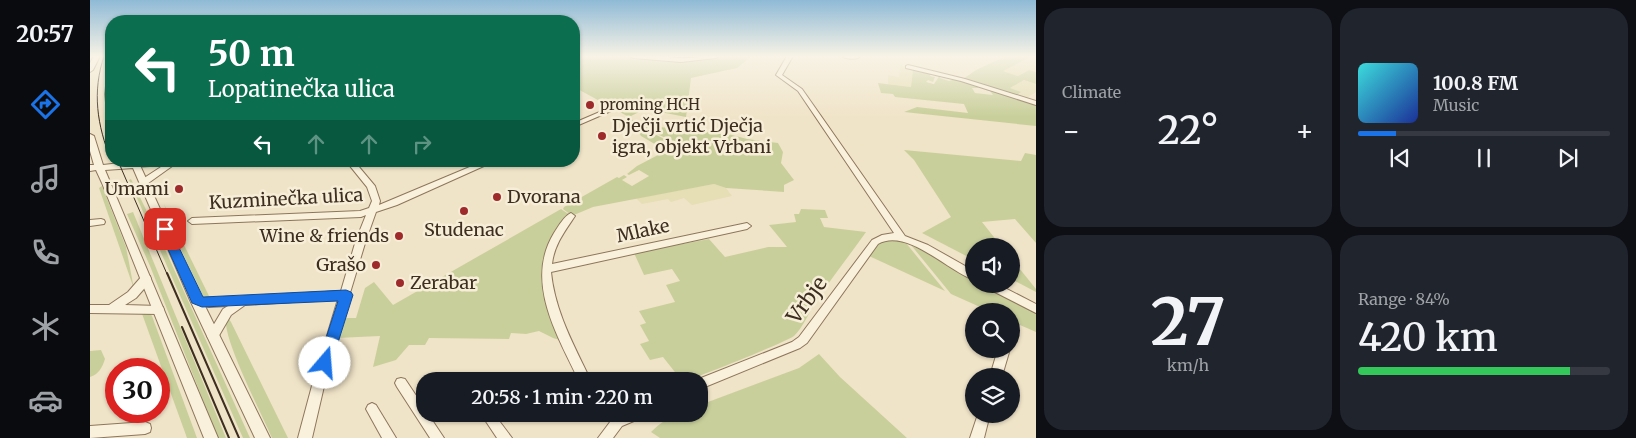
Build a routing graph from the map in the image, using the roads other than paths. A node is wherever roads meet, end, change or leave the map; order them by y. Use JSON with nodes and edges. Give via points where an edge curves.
{"nodes":[{"id":1,"x":781,"y":76,"type":"edge"},
{"id":2,"x":948,"y":76,"type":"edge"},
{"id":3,"x":1036,"y":103,"type":"edge"},
{"id":4,"x":609,"y":110,"type":"dead end"},
{"id":5,"x":580,"y":123,"type":"edge"},
{"id":6,"x":90,"y":136,"type":"edge"},
{"id":7,"x":92,"y":152,"type":"edge"},
{"id":8,"x":137,"y":167,"type":"edge"},
{"id":9,"x":168,"y":167,"type":"edge"},
{"id":10,"x":355,"y":167,"type":"edge"},
{"id":11,"x":477,"y":167,"type":"edge"},
{"id":12,"x":95,"y":168,"type":"edge"},
{"id":13,"x":144,"y":182,"type":"junction"},
{"id":14,"x":373,"y":210,"type":"junction"},
{"id":15,"x":570,"y":216,"type":"dead end"},
{"id":16,"x":192,"y":221,"type":"dead end"},
{"id":17,"x":101,"y":222,"type":"dead end"},
{"id":18,"x":90,"y":223,"type":"edge"},
{"id":19,"x":747,"y":226,"type":"dead end"},
{"id":20,"x":902,"y":238,"type":"junction"},
{"id":21,"x":547,"y":269,"type":"junction"},
{"id":22,"x":965,"y":271,"type":"edge"},
{"id":23,"x":146,"y":279,"type":"junction"},
{"id":24,"x":1006,"y":293,"type":"edge"},
{"id":25,"x":346,"y":295,"type":"junction"},
{"id":26,"x":196,"y":300,"type":"junction"},
{"id":27,"x":246,"y":301,"type":"junction"},
{"id":28,"x":112,"y":308,"type":"junction"},
{"id":29,"x":90,"y":309,"type":"edge"},
{"id":30,"x":1036,"y":309,"type":"edge"},
{"id":31,"x":159,"y":310,"type":"junction"},
{"id":32,"x":213,"y":336,"type":"junction"},
{"id":33,"x":582,"y":372,"type":"edge"},
{"id":34,"x":708,"y":381,"type":"edge"},
{"id":35,"x":401,"y":383,"type":"dead end"},
{"id":36,"x":372,"y":409,"type":"dead end"},
{"id":37,"x":493,"y":422,"type":"edge"},
{"id":38,"x":612,"y":422,"type":"edge"},
{"id":39,"x":981,"y":423,"type":"edge"},
{"id":40,"x":145,"y":428,"type":"dead end"},
{"id":41,"x":90,"y":432,"type":"edge"},
{"id":42,"x":211,"y":438,"type":"edge"},
{"id":43,"x":263,"y":438,"type":"edge"},
{"id":44,"x":305,"y":438,"type":"edge"},
{"id":45,"x":389,"y":438,"type":"edge"},
{"id":46,"x":437,"y":438,"type":"edge"},
{"id":47,"x":505,"y":438,"type":"edge"},
{"id":48,"x":605,"y":438,"type":"edge"},
{"id":49,"x":976,"y":438,"type":"edge"}],
"edges":[{"from":1,"to":20,"type":"street","via":[[800,90]]},
{"from":2,"to":3,"type":"street"},
{"from":4,"to":5,"type":"street"},
{"from":6,"to":7,"type":"street"},
{"from":7,"to":12,"type":"street"},
{"from":8,"to":13,"type":"street"},
{"from":9,"to":13,"type":"street"},
{"from":10,"to":14,"type":"street","via":[[374,193]]},
{"from":11,"to":14,"type":"street","name":"Kuzminečka ulica"},
{"from":12,"to":23,"type":"street","via":[[108,182]]},
{"from":13,"to":26,"type":"street"},
{"from":14,"to":16,"type":"street","name":"Kuzminečka ulica","via":[[355,214]]},
{"from":14,"to":25,"type":"street"},
{"from":15,"to":21,"type":"street","via":[[554,241]]},
{"from":17,"to":18,"type":"street"},
{"from":19,"to":21,"type":"street","name":"Mlake"},
{"from":20,"to":22,"type":"street"},
{"from":20,"to":34,"type":"street","name":"Vrbje","via":[[886,236],[875,242],[803,340]]},
{"from":21,"to":33,"type":"street","via":[[549,296]]},
{"from":23,"to":28,"type":"street","via":[[132,295]]},
{"from":23,"to":31,"type":"street"},
{"from":24,"to":30,"type":"street"},
{"from":25,"to":27,"type":"street"},
{"from":25,"to":44,"type":"street"},
{"from":26,"to":27,"type":"street","via":[[209,303]]},
{"from":26,"to":32,"type":"street"},
{"from":27,"to":32,"type":"street","via":[[226,312]]},
{"from":28,"to":29,"type":"street"},
{"from":28,"to":31,"type":"street"},
{"from":31,"to":42,"type":"street"},
{"from":32,"to":43,"type":"street"},
{"from":35,"to":46,"type":"street"},
{"from":36,"to":45,"type":"street"},
{"from":37,"to":47,"type":"street"},
{"from":38,"to":48,"type":"street"},
{"from":39,"to":49,"type":"street"},
{"from":40,"to":41,"type":"street"}]}
